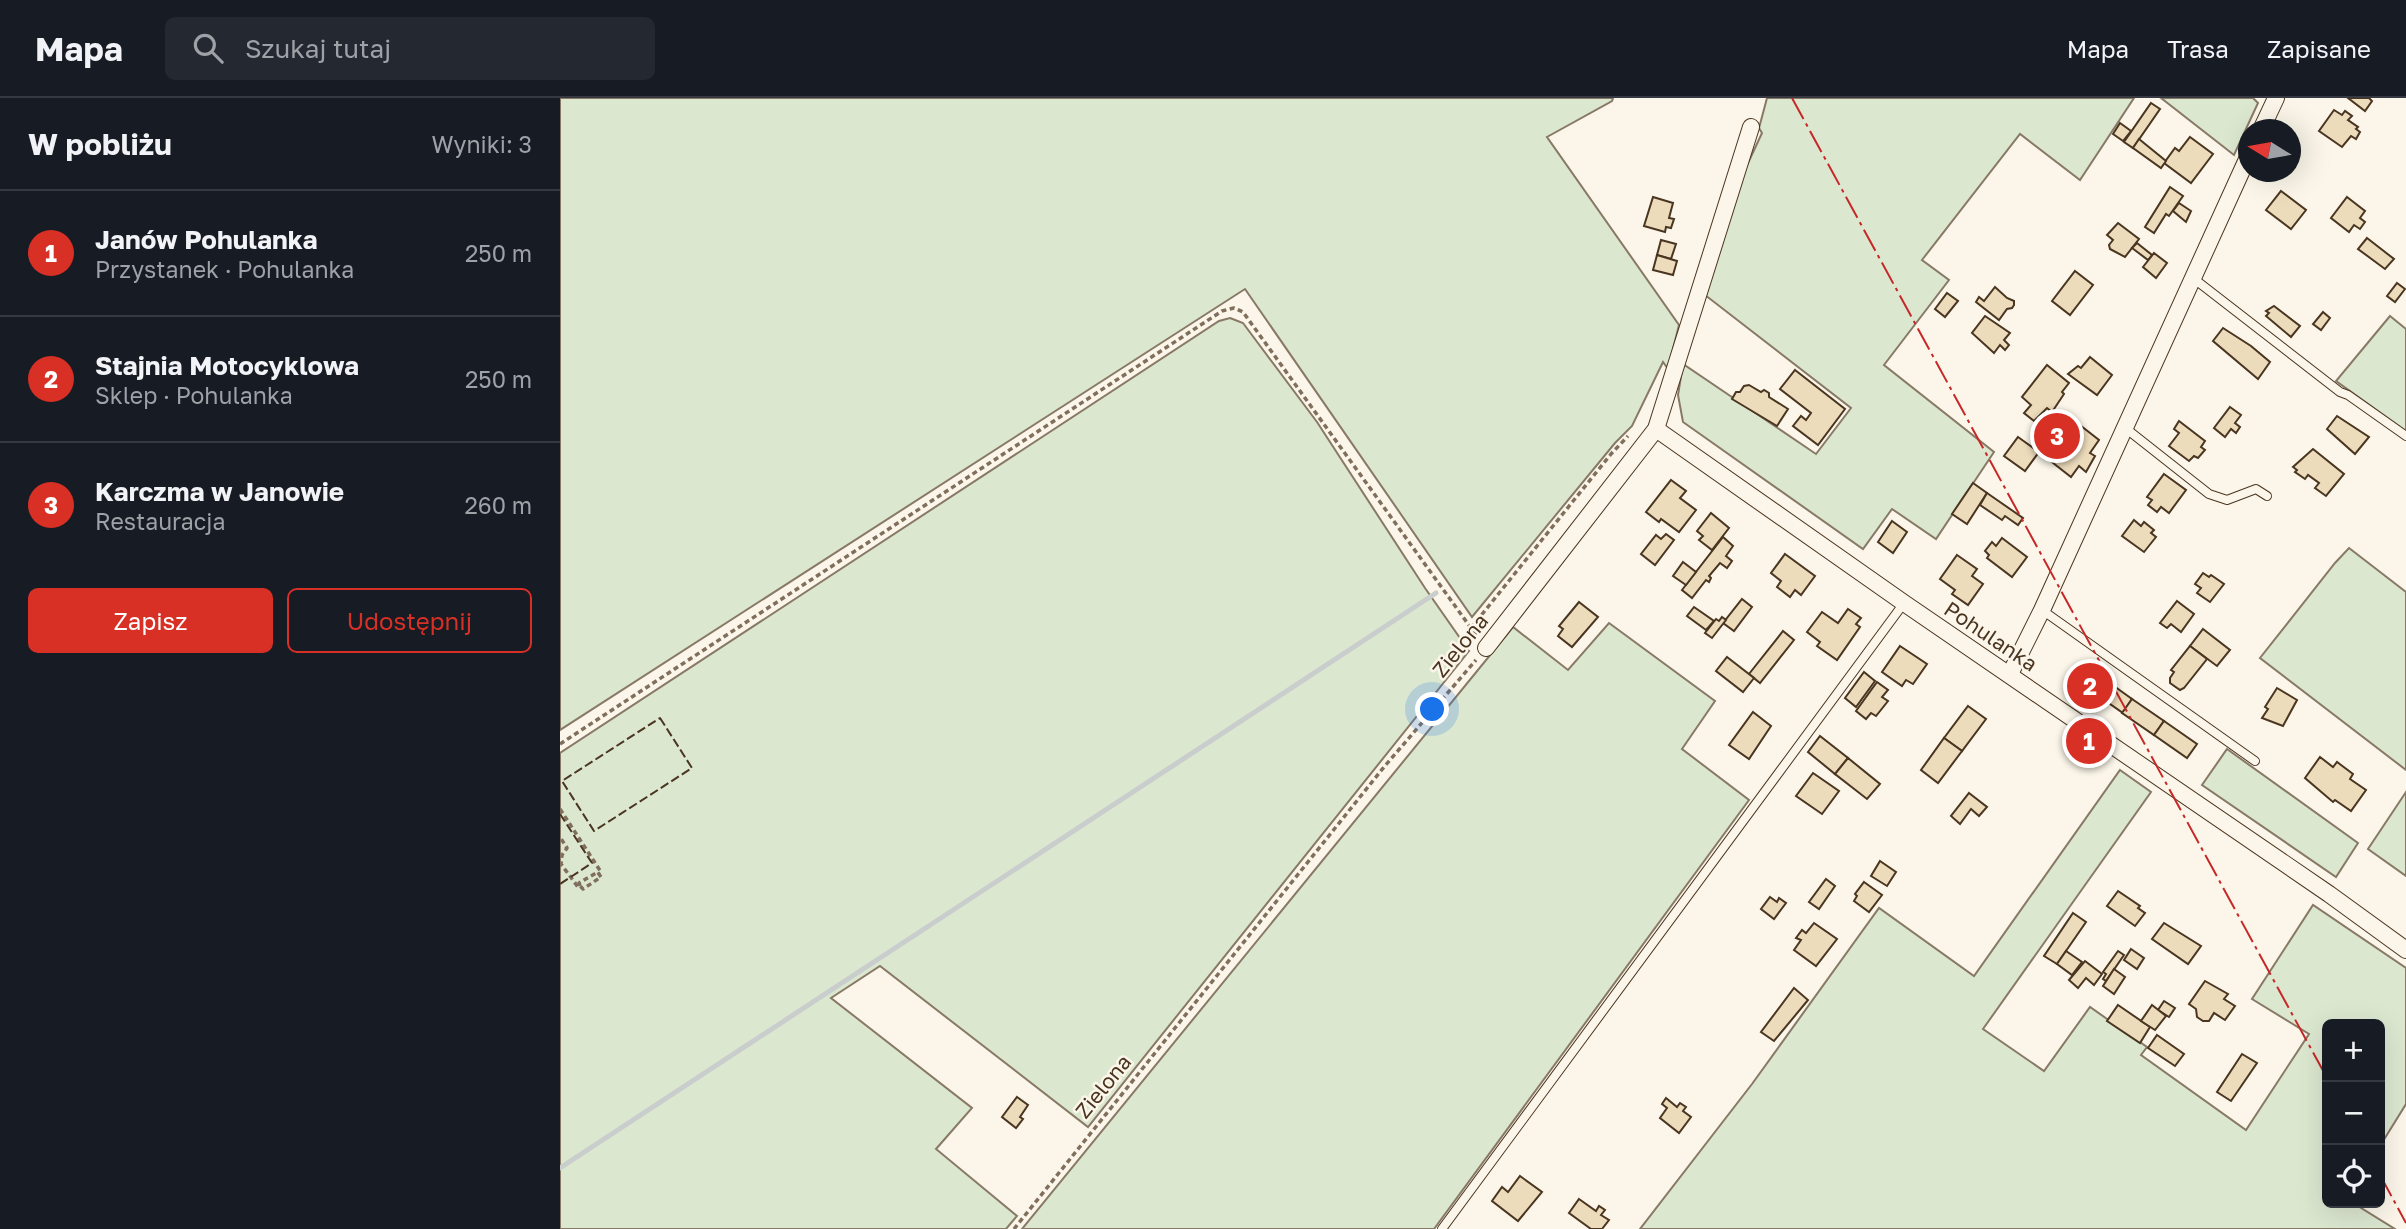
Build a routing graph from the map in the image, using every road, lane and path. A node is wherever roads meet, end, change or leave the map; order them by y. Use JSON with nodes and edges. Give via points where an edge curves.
{"nodes":[{"id":1,"x":2276,"y":98,"type":"edge"},
{"id":2,"x":2266,"y":119,"type":"edge"},
{"id":3,"x":1751,"y":127,"type":"dead end"},
{"id":4,"x":2238,"y":181,"type":"edge"},
{"id":5,"x":2193,"y":278,"type":"junction"},
{"id":6,"x":2124,"y":426,"type":"junction"},
{"id":7,"x":1656,"y":429,"type":"junction"},
{"id":8,"x":1632,"y":433,"type":"dead end"},
{"id":9,"x":2406,"y":436,"type":"edge"},
{"id":10,"x":2267,"y":496,"type":"dead end"},
{"id":11,"x":1904,"y":603,"type":"junction"},
{"id":12,"x":2042,"y":610,"type":"junction"},
{"id":13,"x":1471,"y":628,"type":"junction"},
{"id":14,"x":1486,"y":648,"type":"junction"},
{"id":15,"x":2010,"y":674,"type":"junction"},
{"id":16,"x":560,"y":744,"type":"edge"},
{"id":17,"x":2255,"y":761,"type":"dead end"},
{"id":18,"x":560,"y":809,"type":"edge"},
{"id":19,"x":560,"y":837,"type":"edge"},
{"id":20,"x":561,"y":860,"type":"edge"},
{"id":21,"x":2406,"y":950,"type":"edge"},
{"id":22,"x":1014,"y":1229,"type":"edge"},
{"id":23,"x":1442,"y":1229,"type":"edge"}],
"edges":[{"from":1,"to":2,"type":"street"},
{"from":3,"to":7,"type":"street","name":"Zielona"},
{"from":4,"to":5,"type":"street"},
{"from":5,"to":6,"type":"street"},
{"from":5,"to":9,"type":"lane","via":[[2340,392]]},
{"from":6,"to":10,"type":"lane","via":[[2209,494],[2227,500],[2256,489]]},
{"from":6,"to":12,"type":"street"},
{"from":7,"to":11,"type":"street","name":"Pohulanka"},
{"from":7,"to":14,"type":"street","name":"Zielona"},
{"from":8,"to":13,"type":"path"},
{"from":11,"to":15,"type":"street","name":"Pohulanka"},
{"from":11,"to":23,"type":"lane"},
{"from":12,"to":15,"type":"street"},
{"from":12,"to":17,"type":"lane"},
{"from":13,"to":14,"type":"path"},
{"from":13,"to":16,"type":"path","via":[[1243,312],[1234,308],[1222,311]]},
{"from":14,"to":22,"type":"path","name":"Zielona","via":[[1384,767]]},
{"from":15,"to":21,"type":"street","name":"Pohulanka"},
{"from":18,"to":20,"type":"path","via":[[601,877],[583,889],[578,887]]},
{"from":19,"to":20,"type":"path","via":[[567,848]]}]}
